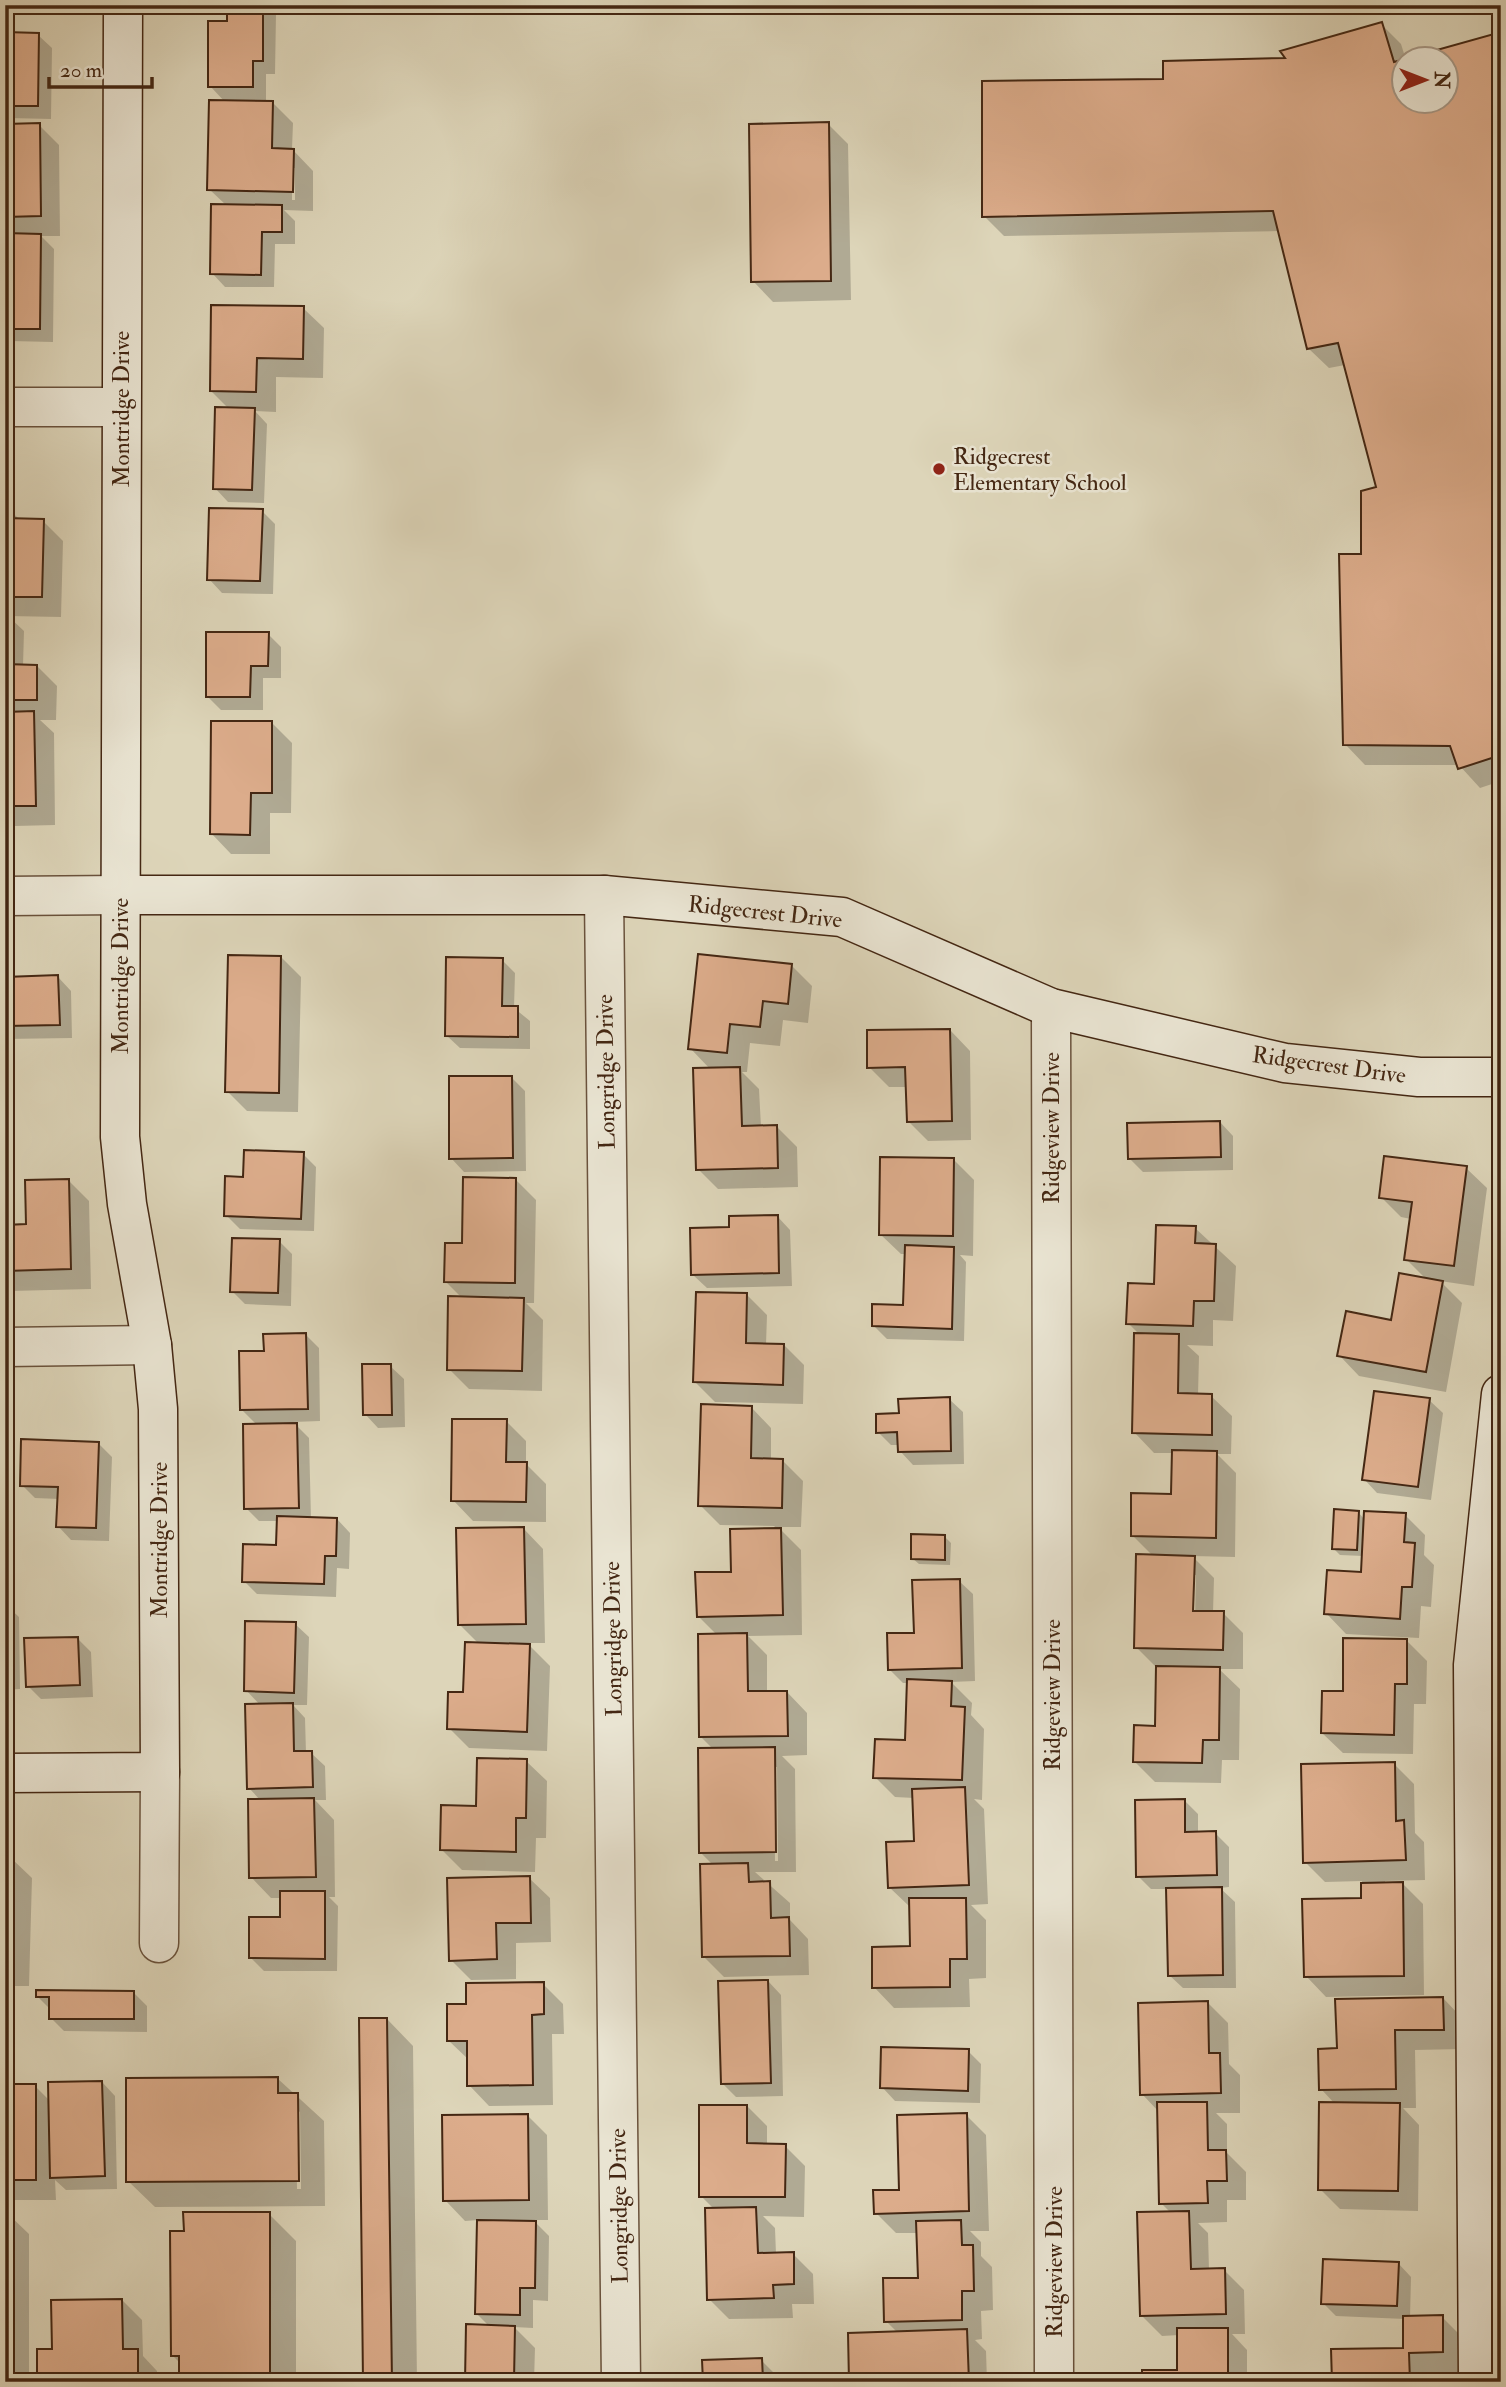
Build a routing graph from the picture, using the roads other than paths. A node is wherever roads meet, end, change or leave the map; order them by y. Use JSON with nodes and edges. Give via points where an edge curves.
{"nodes":[{"id":1,"x":123,"y":5,"type":"edge"},
{"id":2,"x":5,"y":407,"type":"edge"},
{"id":3,"x":121,"y":407,"type":"junction"},
{"id":4,"x":121,"y":895,"type":"junction"},
{"id":5,"x":604,"y":895,"type":"junction"},
{"id":6,"x":5,"y":896,"type":"edge"},
{"id":7,"x":1051,"y":1008,"type":"junction"},
{"id":8,"x":1501,"y":1077,"type":"edge"},
{"id":9,"x":152,"y":1345,"type":"junction"},
{"id":10,"x":5,"y":1347,"type":"edge"},
{"id":11,"x":1501,"y":1394,"type":"edge"},
{"id":12,"x":1487,"y":1665,"type":"edge"},
{"id":13,"x":160,"y":1772,"type":"junction"},
{"id":14,"x":5,"y":1773,"type":"edge"},
{"id":15,"x":159,"y":1943,"type":"dead end"},
{"id":16,"x":1489,"y":2122,"type":"edge"},
{"id":17,"x":621,"y":2382,"type":"edge"},
{"id":18,"x":1054,"y":2382,"type":"edge"},
{"id":19,"x":1478,"y":2382,"type":"edge"}],
"edges":[{"from":1,"to":3,"type":"street","name":"Montridge Drive"},
{"from":2,"to":3,"type":"street"},
{"from":3,"to":4,"type":"street","name":"Montridge Drive"},
{"from":4,"to":5,"type":"street","name":"Ridgecrest Drive"},
{"from":4,"to":6,"type":"street","name":"Ridgecrest Drive"},
{"from":4,"to":9,"type":"street","name":"Montridge Drive","via":[[120,1137]]},
{"from":5,"to":7,"type":"street","name":"Ridgecrest Drive","via":[[842,917]]},
{"from":5,"to":17,"type":"street","name":"Longridge Drive"},
{"from":7,"to":8,"type":"street","name":"Ridgecrest Drive","via":[[1285,1063],[1419,1077]]},
{"from":7,"to":18,"type":"street","name":"Ridgeview Drive"},
{"from":9,"to":10,"type":"street"},
{"from":9,"to":13,"type":"street","name":"Montridge Drive","via":[[158,1409]]},
{"from":11,"to":12,"type":"street"},
{"from":12,"to":16,"type":"street"},
{"from":13,"to":14,"type":"street"},
{"from":13,"to":15,"type":"street","name":"Montridge Drive"},
{"from":16,"to":19,"type":"street"}]}
